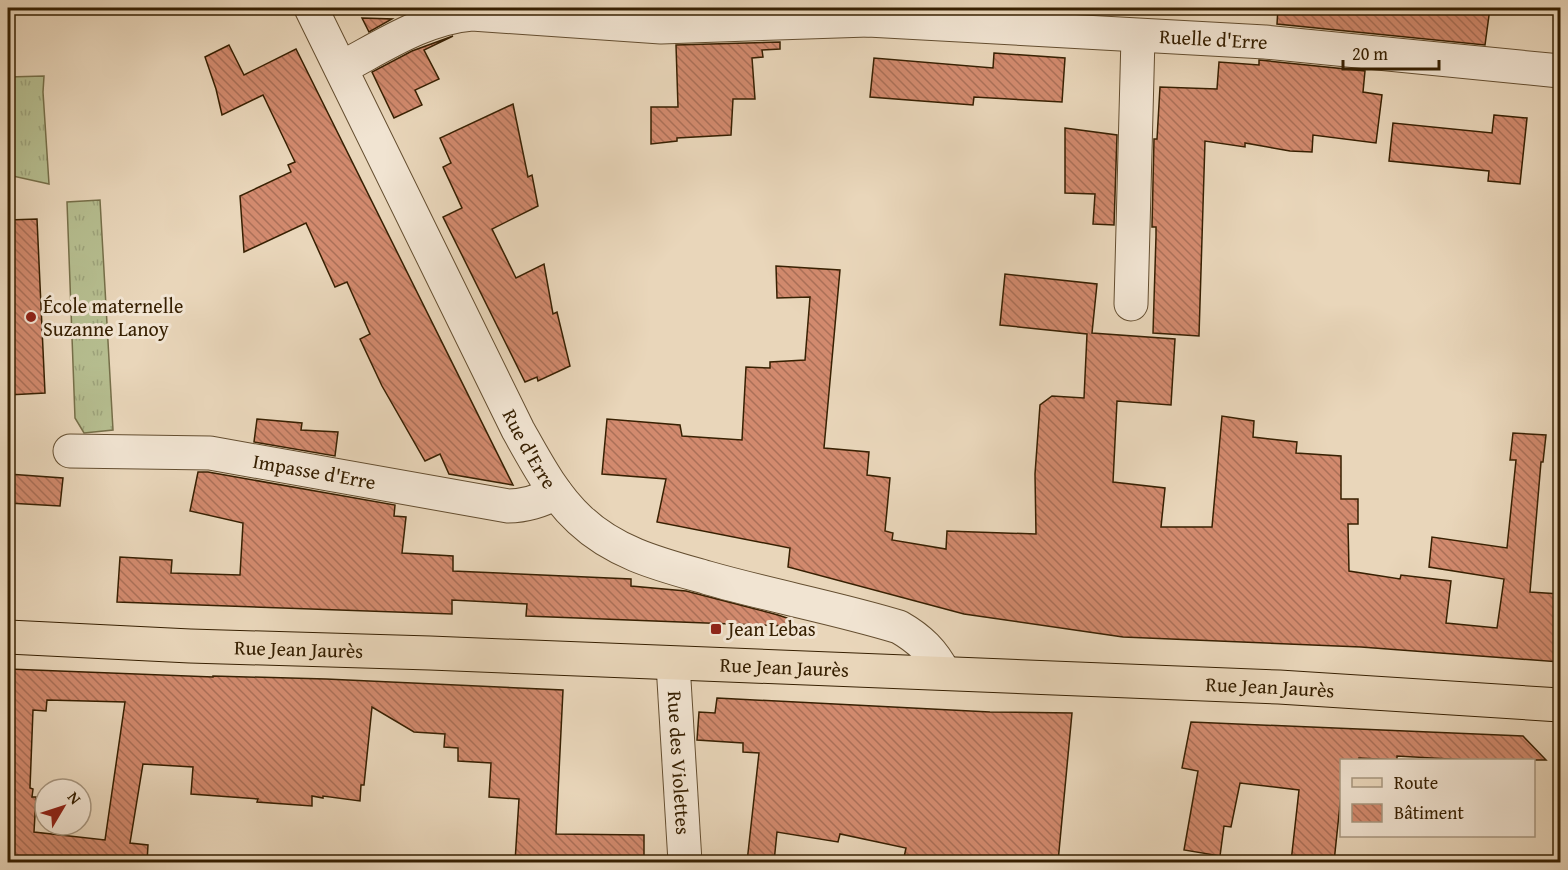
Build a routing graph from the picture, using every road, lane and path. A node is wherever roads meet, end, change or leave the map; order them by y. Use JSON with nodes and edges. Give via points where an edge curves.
{"nodes":[{"id":1,"x":311,"y":8,"type":"edge"},
{"id":2,"x":868,"y":14,"type":"edge"},
{"id":3,"x":1138,"y":36,"type":"junction"},
{"id":4,"x":341,"y":68,"type":"junction"},
{"id":5,"x":1560,"y":71,"type":"edge"},
{"id":6,"x":1131,"y":304,"type":"dead end"},
{"id":7,"x":70,"y":451,"type":"dead end"},
{"id":8,"x":556,"y":493,"type":"junction"},
{"id":9,"x":8,"y":637,"type":"edge"},
{"id":10,"x":673,"y":664,"type":"junction"},
{"id":11,"x":944,"y":673,"type":"junction"},
{"id":12,"x":1559,"y":712,"type":"edge"},
{"id":13,"x":685,"y":862,"type":"edge"}],
"edges":[{"from":1,"to":4,"type":"street","name":"Rue d'Erre"},
{"from":2,"to":3,"type":"street","name":"Ruelle d'Erre"},
{"from":2,"to":4,"type":"street","name":"Ruelle d'Erre","via":[[661,27],[458,15],[429,22]]},
{"from":3,"to":5,"type":"street","name":"Ruelle d'Erre","via":[[1265,42]]},
{"from":3,"to":6,"type":"street"},
{"from":4,"to":8,"type":"street","name":"Rue d'Erre","via":[[518,430]]},
{"from":7,"to":8,"type":"street","name":"Impasse d'Erre","via":[[210,453],[508,506],[528,505]]},
{"from":8,"to":11,"type":"street","name":"Rue d'Erre","via":[[581,522],[615,546],[762,593],[899,627],[926,646]]},
{"from":9,"to":10,"type":"main road","name":"Rue Jean Jaurès"},
{"from":10,"to":11,"type":"main road","name":"Rue Jean Jaurès"},
{"from":10,"to":13,"type":"street","name":"Rue des Violettes"},
{"from":11,"to":12,"type":"main road","name":"Rue Jean Jaurès","via":[[1279,687]]}]}
